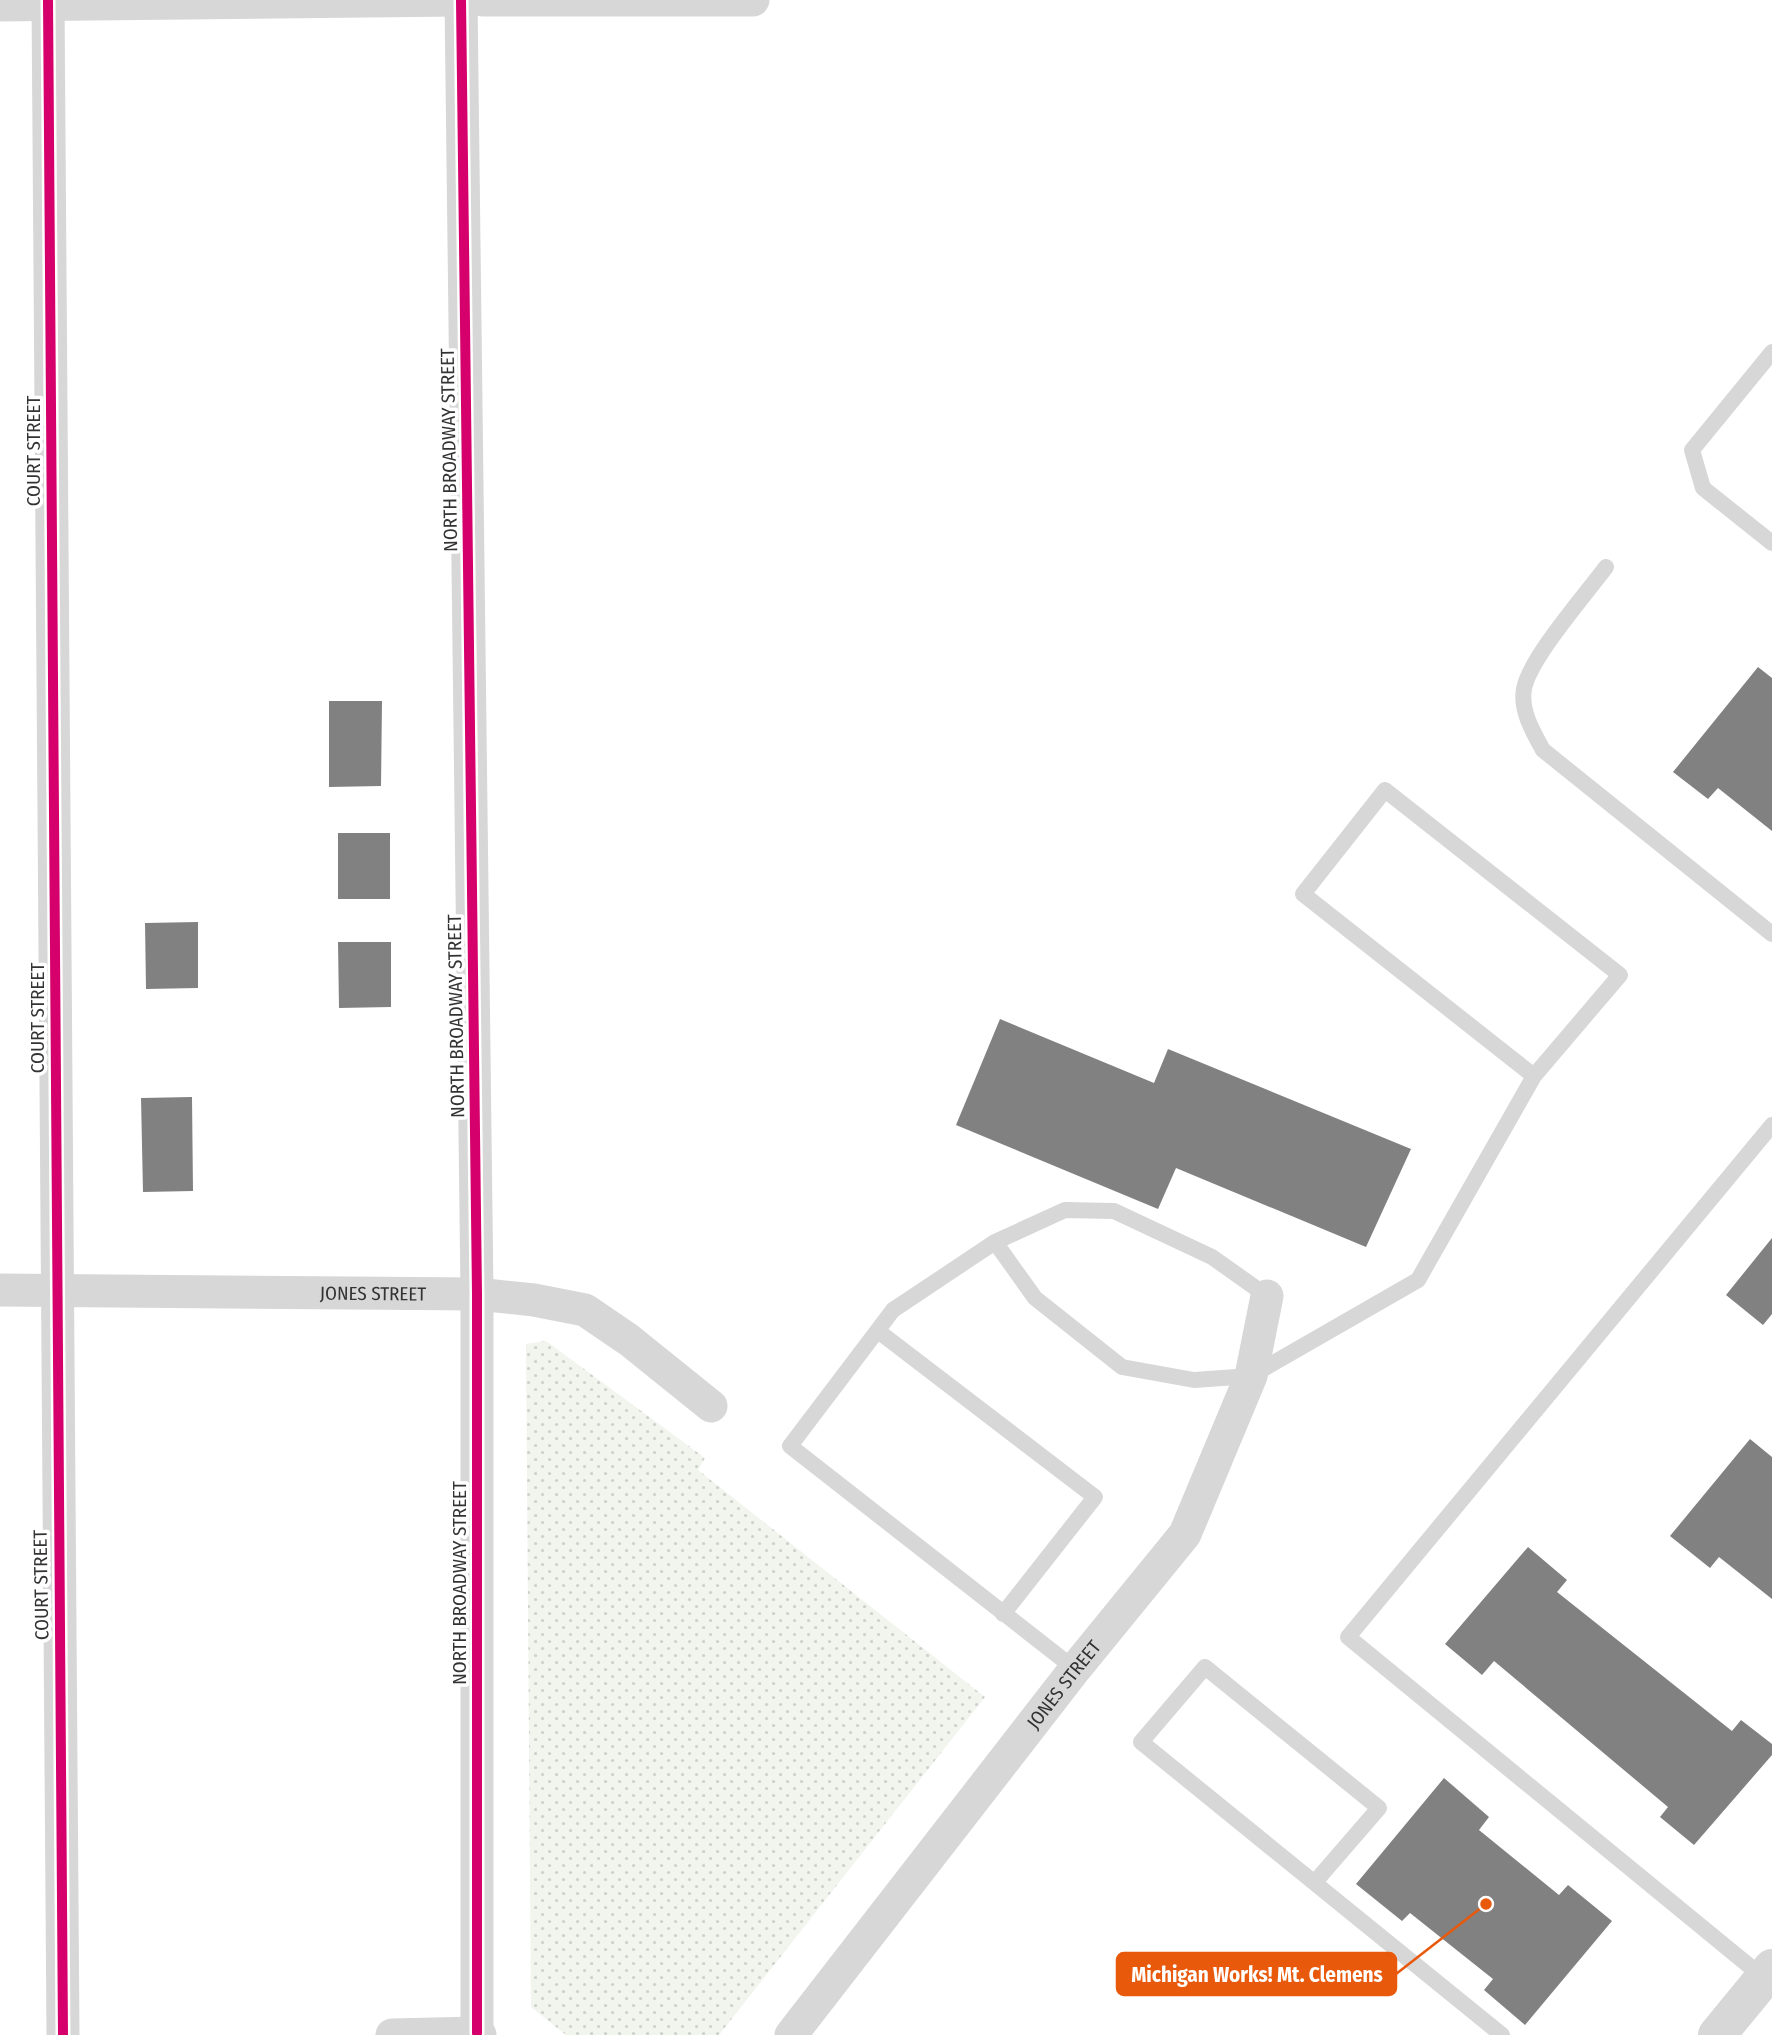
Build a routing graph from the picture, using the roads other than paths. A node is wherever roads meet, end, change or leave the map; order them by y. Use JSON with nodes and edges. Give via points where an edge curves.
{"nodes":[{"id":1,"x":460,"y":0,"type":"edge"},
{"id":2,"x":483,"y":0,"type":"edge"},
{"id":3,"x":753,"y":0,"type":"edge"},
{"id":4,"x":48,"y":2,"type":"edge"},
{"id":5,"x":0,"y":5,"type":"edge"},
{"id":6,"x":1772,"y":352,"type":"edge"},
{"id":7,"x":1772,"y":543,"type":"edge"},
{"id":8,"x":1606,"y":567,"type":"dead end"},
{"id":9,"x":1772,"y":934,"type":"edge"},
{"id":10,"x":1534,"y":1076,"type":"junction"},
{"id":11,"x":1772,"y":1125,"type":"edge"},
{"id":12,"x":995,"y":1242,"type":"junction"},
{"id":13,"x":0,"y":1290,"type":"edge"},
{"id":14,"x":56,"y":1290,"type":"junction"},
{"id":15,"x":477,"y":1294,"type":"junction"},
{"id":16,"x":1267,"y":1296,"type":"joint"},
{"id":17,"x":878,"y":1331,"type":"junction"},
{"id":18,"x":1251,"y":1376,"type":"junction"},
{"id":19,"x":711,"y":1406,"type":"dead end"},
{"id":20,"x":1003,"y":1614,"type":"junction"},
{"id":21,"x":1075,"y":1669,"type":"junction"},
{"id":22,"x":1315,"y":1882,"type":"junction"},
{"id":23,"x":1768,"y":1973,"type":"edge"},
{"id":24,"x":478,"y":2034,"type":"edge"},
{"id":25,"x":62,"y":2035,"type":"edge"},
{"id":26,"x":392,"y":2035,"type":"edge"},
{"id":27,"x":791,"y":2035,"type":"edge"},
{"id":28,"x":1502,"y":2035,"type":"edge"},
{"id":29,"x":1717,"y":2035,"type":"edge"}],
"edges":[{"from":1,"to":4,"type":"street"},
{"from":1,"to":15,"type":"street","name":"NORTH BROADWAY STREET"},
{"from":2,"to":3,"type":"street"},
{"from":4,"to":5,"type":"street"},
{"from":4,"to":14,"type":"street","name":"COURT STREET"},
{"from":6,"to":7,"type":"lane","via":[[1692,450],[1703,488]]},
{"from":8,"to":9,"type":"lane","via":[[1533,665],[1523,690],[1528,724],[1543,750]]},
{"from":10,"to":10,"type":"lane","via":[[1620,975],[1385,790],[1303,894]]},
{"from":10,"to":18,"type":"lane","via":[[1418,1280]]},
{"from":11,"to":23,"type":"lane","via":[[1348,1637]]},
{"from":12,"to":16,"type":"lane","via":[[1065,1210],[1114,1211],[1212,1257]]},
{"from":12,"to":17,"type":"lane","via":[[893,1310]]},
{"from":12,"to":18,"type":"lane","via":[[1035,1298],[1122,1367],[1194,1380]]},
{"from":13,"to":14,"type":"street","name":"JONES STREET"},
{"from":14,"to":15,"type":"street","name":"JONES STREET"},
{"from":14,"to":25,"type":"street","name":"COURT STREET"},
{"from":15,"to":19,"type":"street","name":"JONES STREET","via":[[585,1310]]},
{"from":15,"to":24,"type":"street","name":"NORTH BROADWAY STREET"},
{"from":16,"to":18,"type":"street","name":"JONES STREET"},
{"from":17,"to":20,"type":"lane","via":[[790,1447]]},
{"from":17,"to":20,"type":"lane","via":[[1095,1497]]},
{"from":18,"to":21,"type":"street","name":"JONES STREET","via":[[1185,1534]]},
{"from":20,"to":21,"type":"lane"},
{"from":21,"to":27,"type":"street","name":"JONES STREET"},
{"from":22,"to":22,"type":"lane","via":[[1141,1742],[1205,1667],[1379,1808]]},
{"from":22,"to":28,"type":"lane"},
{"from":23,"to":29,"type":"street"},
{"from":24,"to":26,"type":"street"}]}
